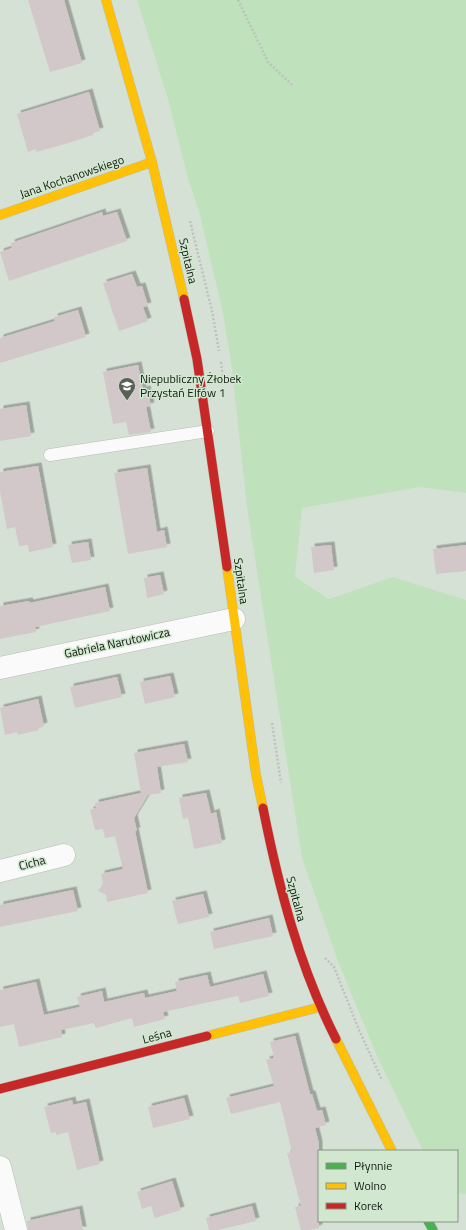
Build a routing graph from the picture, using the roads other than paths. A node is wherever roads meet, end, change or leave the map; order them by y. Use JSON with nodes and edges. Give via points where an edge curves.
{"nodes":[{"id":1,"x":106,"y":0,"type":"edge"},
{"id":2,"x":152,"y":162,"type":"junction"},
{"id":3,"x":0,"y":215,"type":"edge"},
{"id":4,"x":208,"y":431,"type":"junction"},
{"id":5,"x":50,"y":456,"type":"dead end"},
{"id":6,"x":234,"y":619,"type":"junction"},
{"id":7,"x":0,"y":668,"type":"edge"},
{"id":8,"x":64,"y":855,"type":"dead end"},
{"id":9,"x":0,"y":871,"type":"edge"},
{"id":10,"x":320,"y":1007,"type":"junction"},
{"id":11,"x":0,"y":1089,"type":"edge"},
{"id":12,"x":392,"y":1150,"type":"edge"},
{"id":13,"x":0,"y":1167,"type":"edge"},
{"id":14,"x":16,"y":1230,"type":"edge"}],
"edges":[{"from":1,"to":2,"type":"street","name":"Szpitalna"},
{"from":2,"to":3,"type":"street","name":"Jana Kochanowskiego"},
{"from":2,"to":4,"type":"street","name":"Szpitalna","via":[[197,359]]},
{"from":4,"to":5,"type":"lane"},
{"from":4,"to":6,"type":"street","name":"Szpitalna"},
{"from":6,"to":7,"type":"street","name":"Gabriela Narutowicza"},
{"from":6,"to":10,"type":"street","name":"Szpitalna","via":[[266,827],[287,914]]},
{"from":8,"to":9,"type":"street","name":"Cicha"},
{"from":10,"to":11,"type":"street","name":"Leśna"},
{"from":10,"to":12,"type":"street","name":"Szpitalna"},
{"from":13,"to":14,"type":"street"}]}
